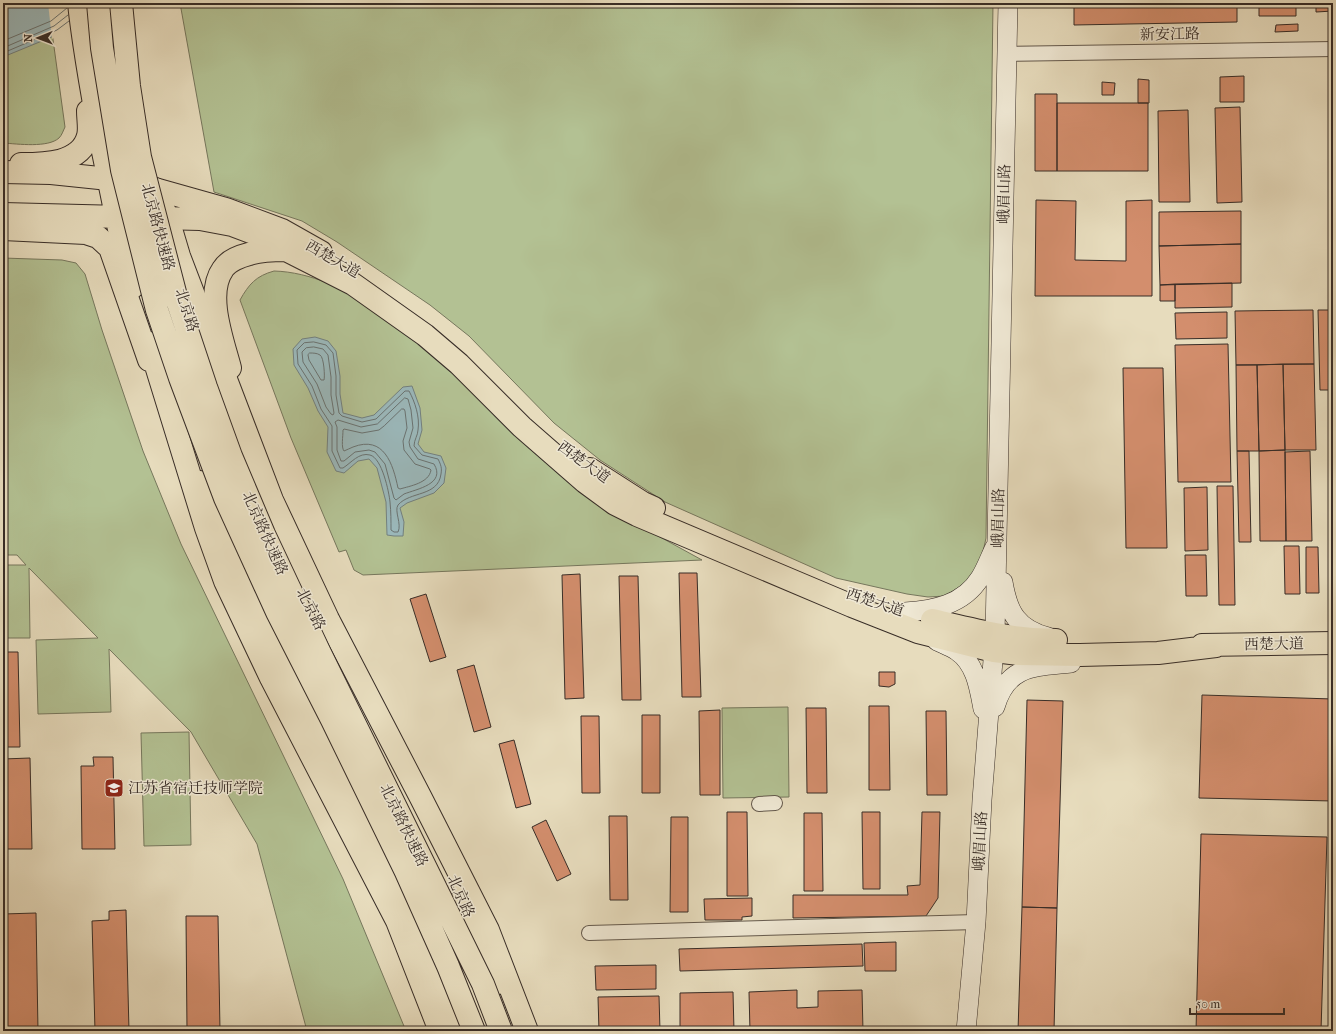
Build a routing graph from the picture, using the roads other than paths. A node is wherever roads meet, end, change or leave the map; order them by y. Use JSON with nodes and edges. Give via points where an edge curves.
{"nodes":[{"id":1,"x":98,"y":3,"type":"edge"},
{"id":2,"x":120,"y":3,"type":"edge"},
{"id":3,"x":129,"y":3,"type":"edge"},
{"id":4,"x":1008,"y":3,"type":"edge"},
{"id":5,"x":80,"y":13,"type":"edge"},
{"id":6,"x":1333,"y":49,"type":"edge"},
{"id":7,"x":1007,"y":54,"type":"junction"},
{"id":8,"x":88,"y":78,"type":"junction"},
{"id":9,"x":3,"y":165,"type":"edge"},
{"id":10,"x":3,"y":172,"type":"edge"},
{"id":11,"x":108,"y":179,"type":"junction"},
{"id":12,"x":155,"y":189,"type":"junction"},
{"id":13,"x":3,"y":214,"type":"edge"},
{"id":14,"x":116,"y":217,"type":"junction"},
{"id":15,"x":164,"y":218,"type":"junction"},
{"id":16,"x":3,"y":229,"type":"edge"},
{"id":17,"x":286,"y":250,"type":"junction"},
{"id":18,"x":149,"y":344,"type":"junction"},
{"id":19,"x":247,"y":435,"type":"junction"},
{"id":20,"x":198,"y":502,"type":"junction"},
{"id":21,"x":997,"y":542,"type":"junction"},
{"id":22,"x":905,"y":612,"type":"junction"},
{"id":23,"x":918,"y":632,"type":"junction"},
{"id":24,"x":1063,"y":640,"type":"junction"},
{"id":25,"x":995,"y":643,"type":"junction"},
{"id":26,"x":1333,"y":643,"type":"edge"},
{"id":27,"x":1216,"y":646,"type":"junction"},
{"id":28,"x":1158,"y":654,"type":"junction"},
{"id":29,"x":987,"y":736,"type":"junction"},
{"id":30,"x":775,"y":803,"type":"dead end"},
{"id":31,"x":759,"y":804,"type":"dead end"},
{"id":32,"x":976,"y":922,"type":"junction"},
{"id":33,"x":589,"y":933,"type":"dead end"},
{"id":34,"x":440,"y":1031,"type":"edge"},
{"id":35,"x":458,"y":1031,"type":"edge"},
{"id":36,"x":474,"y":1031,"type":"edge"},
{"id":37,"x":501,"y":1031,"type":"edge"},
{"id":38,"x":516,"y":1031,"type":"edge"},
{"id":39,"x":527,"y":1031,"type":"edge"},
{"id":40,"x":966,"y":1031,"type":"edge"}],
"edges":[{"from":1,"to":36,"type":"main road","name":"北京路快速路","bridge":true,"via":[[102,48],[122,170],[157,310],[180,378],[225,498],[277,612],[406,872]]},
{"from":2,"to":37,"type":"main road","name":"北京路快速路","bridge":true,"via":[[128,86],[140,157],[177,300],[226,442],[319,651],[483,984]]},
{"from":3,"to":12,"type":"main road","via":[[137,105]]},
{"from":4,"to":7,"type":"street","name":"峨眉山路"},
{"from":5,"to":8,"type":"main road"},
{"from":6,"to":7,"type":"street","name":"新安江路"},
{"from":7,"to":21,"type":"street","name":"峨眉山路"},
{"from":8,"to":9,"type":"main road","via":[[88,136],[81,150],[64,160]]},
{"from":8,"to":11,"type":"main road"},
{"from":10,"to":11,"type":"main road","name":"西楚大道","via":[[51,173]]},
{"from":11,"to":12,"type":"main road","name":"西楚大道"},
{"from":11,"to":14,"type":"main road"},
{"from":12,"to":15,"type":"main road"},
{"from":12,"to":22,"type":"main road","name":"西楚大道","via":[[226,209],[282,230],[359,273],[408,307],[454,344],[520,412],[581,463],[643,503],[733,545],[859,598]]},
{"from":13,"to":14,"type":"main road","name":"西楚大道"},
{"from":14,"to":15,"type":"main road","name":"西楚大道"},
{"from":14,"to":18,"type":"main road"},
{"from":15,"to":17,"type":"main road","name":"西楚大道","via":[[200,219],[232,225],[267,238]]},
{"from":15,"to":19,"type":"main road"},
{"from":15,"to":38,"type":"main road","name":"北京路","via":[[188,319],[249,470],[304,596],[453,877]]},
{"from":16,"to":20,"type":"main road","via":[[86,233],[98,237],[110,248]]},
{"from":17,"to":19,"type":"main road","via":[[263,251],[236,259],[223,269],[217,284],[215,303],[222,339]]},
{"from":17,"to":23,"type":"main road","name":"西楚大道","via":[[354,284],[425,335],[460,364],[522,427],[559,460],[615,504]]},
{"from":18,"to":20,"type":"main road"},
{"from":18,"to":35,"type":"main road","via":[[205,495],[279,651],[421,936]]},
{"from":19,"to":39,"type":"main road","via":[[272,500],[328,618],[488,930]]},
{"from":20,"to":34,"type":"main road","via":[[225,581],[271,678],[397,922]]},
{"from":21,"to":22,"type":"street","via":[[980,578],[970,591],[947,605]]},
{"from":21,"to":24,"type":"street","via":[[1005,596],[1016,620],[1038,634]]},
{"from":21,"to":25,"type":"street","name":"峨眉山路"},
{"from":22,"to":25,"type":"main road","name":"西楚大道"},
{"from":23,"to":25,"type":"main road","name":"西楚大道"},
{"from":23,"to":29,"type":"street","via":[[957,651],[967,661],[978,682]]},
{"from":24,"to":25,"type":"main road","name":"西楚大道","via":[[1025,639]]},
{"from":24,"to":27,"type":"main road","name":"西楚大道"},
{"from":25,"to":28,"type":"main road","name":"西楚大道","via":[[1019,654]]},
{"from":25,"to":29,"type":"street","name":"峨眉山路"},
{"from":26,"to":27,"type":"main road","name":"西楚大道"},
{"from":27,"to":28,"type":"main road","name":"西楚大道"},
{"from":28,"to":29,"type":"street","via":[[1034,666],[1019,673],[1010,679],[999,694]]},
{"from":29,"to":32,"type":"street","name":"峨眉山路"},
{"from":30,"to":31,"type":"street"},
{"from":32,"to":33,"type":"street"},
{"from":32,"to":40,"type":"street","name":"峨眉山路"}]}
